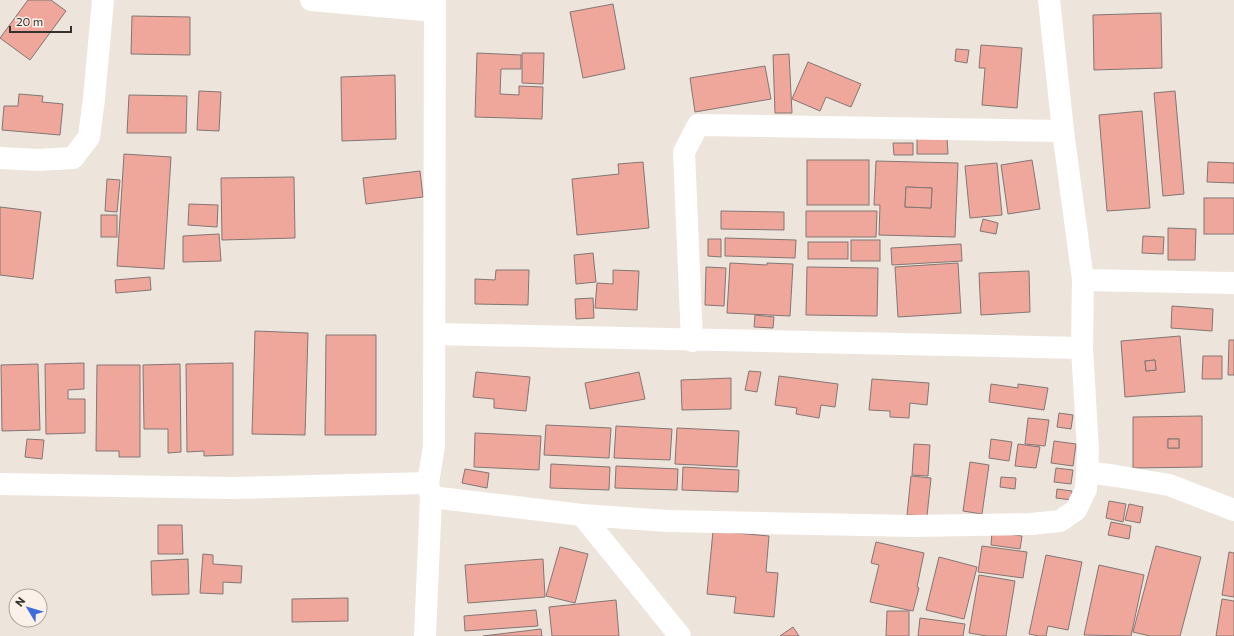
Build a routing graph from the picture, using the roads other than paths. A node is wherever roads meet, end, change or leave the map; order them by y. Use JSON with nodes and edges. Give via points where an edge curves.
{"nodes":[{"id":1,"x":103,"y":0,"type":"edge"},
{"id":2,"x":311,"y":0,"type":"edge"},
{"id":3,"x":1049,"y":0,"type":"edge"},
{"id":4,"x":435,"y":5,"type":"edge"},
{"id":5,"x":1063,"y":131,"type":"junction"},
{"id":6,"x":0,"y":158,"type":"edge"},
{"id":7,"x":1083,"y":280,"type":"junction"},
{"id":8,"x":1234,"y":284,"type":"edge"},
{"id":9,"x":435,"y":334,"type":"junction"},
{"id":10,"x":692,"y":340,"type":"junction"},
{"id":11,"x":1082,"y":348,"type":"junction"},
{"id":12,"x":1087,"y":472,"type":"junction"},
{"id":13,"x":0,"y":484,"type":"edge"},
{"id":14,"x":430,"y":490,"type":"junction"},
{"id":15,"x":1234,"y":510,"type":"edge"},
{"id":16,"x":582,"y":515,"type":"junction"},
{"id":17,"x":425,"y":636,"type":"edge"},
{"id":18,"x":680,"y":636,"type":"edge"}],
"edges":[{"from":1,"to":6,"type":"street","via":[[89,137],[73,158]]},
{"from":2,"to":4,"type":"street"},
{"from":3,"to":5,"type":"street"},
{"from":4,"to":9,"type":"street"},
{"from":5,"to":7,"type":"street"},
{"from":5,"to":10,"type":"street","via":[[698,126],[684,152]]},
{"from":7,"to":8,"type":"street"},
{"from":7,"to":11,"type":"street"},
{"from":9,"to":10,"type":"street"},
{"from":9,"to":14,"type":"street","via":[[434,446]]},
{"from":10,"to":11,"type":"street"},
{"from":11,"to":12,"type":"street"},
{"from":12,"to":15,"type":"street","via":[[1169,486]]},
{"from":12,"to":16,"type":"street","via":[[1086,489],[1076,510],[1060,521],[1032,524],[913,526],[668,521]]},
{"from":13,"to":14,"type":"street"},
{"from":14,"to":16,"type":"street"},
{"from":14,"to":17,"type":"street"},
{"from":16,"to":18,"type":"street"}]}
